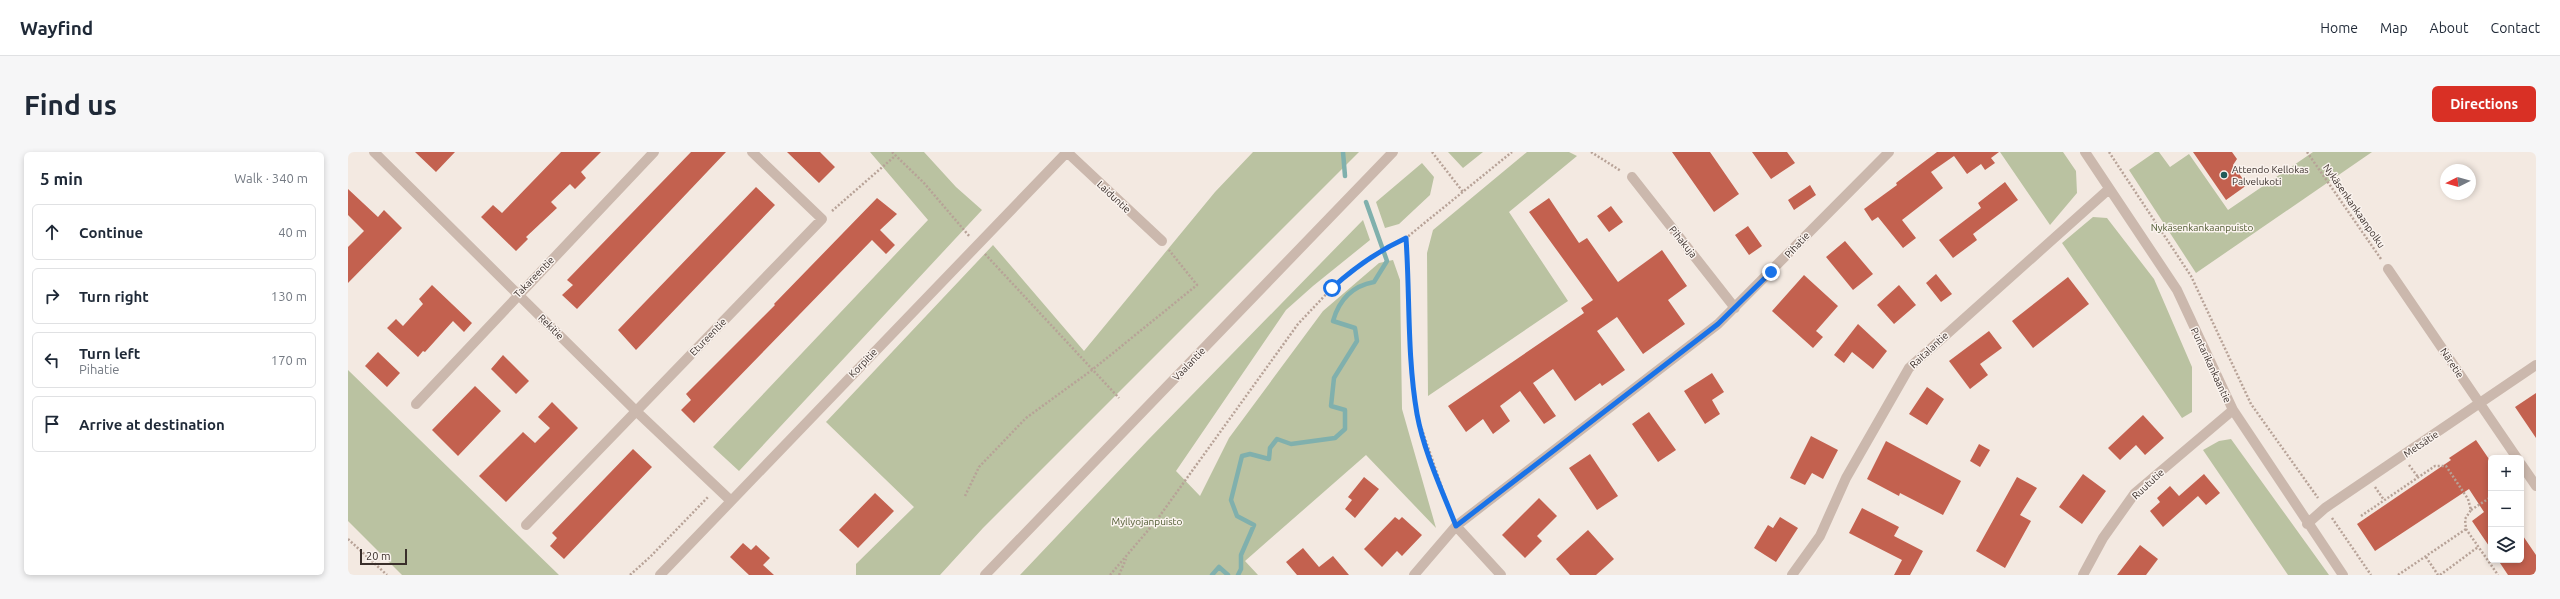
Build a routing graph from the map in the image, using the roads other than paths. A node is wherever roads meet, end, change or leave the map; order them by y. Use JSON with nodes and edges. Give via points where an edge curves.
{"nodes":[{"id":1,"x":374,"y":152,"type":"edge"},
{"id":2,"x":654,"y":152,"type":"edge"},
{"id":3,"x":752,"y":152,"type":"edge"},
{"id":4,"x":1067,"y":152,"type":"edge"},
{"id":5,"x":1393,"y":152,"type":"edge"},
{"id":6,"x":1889,"y":152,"type":"edge"},
{"id":7,"x":2085,"y":152,"type":"edge"},
{"id":8,"x":385,"y":156,"type":"edge"},
{"id":9,"x":1632,"y":177,"type":"road end"},
{"id":10,"x":2109,"y":189,"type":"junction"},
{"id":11,"x":1162,"y":241,"type":"road end"},
{"id":12,"x":2388,"y":269,"type":"road end"},
{"id":13,"x":519,"y":294,"type":"junction"},
{"id":14,"x":1735,"y":308,"type":"junction"},
{"id":15,"x":2536,"y":366,"type":"edge"},
{"id":16,"x":2479,"y":402,"type":"junction"},
{"id":17,"x":416,"y":404,"type":"dead end"},
{"id":18,"x":2233,"y":410,"type":"junction"},
{"id":19,"x":636,"y":411,"type":"junction"},
{"id":20,"x":2515,"y":455,"type":"edge"},
{"id":21,"x":2524,"y":468,"type":"edge"},
{"id":22,"x":2536,"y":486,"type":"edge"},
{"id":23,"x":730,"y":500,"type":"junction"},
{"id":24,"x":2307,"y":524,"type":"junction"},
{"id":25,"x":526,"y":525,"type":"dead end"},
{"id":26,"x":1456,"y":526,"type":"junction"},
{"id":27,"x":660,"y":575,"type":"edge"},
{"id":28,"x":985,"y":575,"type":"edge"},
{"id":29,"x":1414,"y":575,"type":"edge"},
{"id":30,"x":1501,"y":575,"type":"edge"},
{"id":31,"x":1792,"y":575,"type":"edge"},
{"id":32,"x":2083,"y":575,"type":"edge"},
{"id":33,"x":2343,"y":575,"type":"edge"}],
"edges":[{"from":1,"to":8,"type":"street","name":"Rekitie"},
{"from":2,"to":13,"type":"street","name":"Takareentie"},
{"from":3,"to":19,"type":"street","name":"Etureentie","via":[[822,220]]},
{"from":4,"to":11,"type":"street","name":"Laiduntie"},
{"from":4,"to":23,"type":"street","name":"Korpitie"},
{"from":5,"to":28,"type":"street","name":"Vaalantie"},
{"from":6,"to":14,"type":"street","name":"Pihatie"},
{"from":7,"to":10,"type":"street","name":"Puntarikankaantie"},
{"from":8,"to":13,"type":"street","name":"Rekitie"},
{"from":9,"to":14,"type":"street","name":"Pihakuja"},
{"from":10,"to":18,"type":"street","name":"Puntarikankaantie","via":[[2176,290]]},
{"from":10,"to":31,"type":"street","name":"Raitalantie","via":[[1909,368],[1846,478],[1820,536]]},
{"from":12,"to":16,"type":"street","name":"Näretie"},
{"from":13,"to":17,"type":"street","name":"Takareentie"},
{"from":13,"to":19,"type":"street","name":"Rekitie"},
{"from":14,"to":26,"type":"street","name":"Pihatie","via":[[1718,324]]},
{"from":15,"to":16,"type":"street","name":"Metsätie"},
{"from":16,"to":20,"type":"street","name":"Näretie"},
{"from":16,"to":24,"type":"street","name":"Metsätie","via":[[2325,508]]},
{"from":18,"to":24,"type":"street","name":"Puntarikankaantie"},
{"from":18,"to":32,"type":"street","name":"Ruututie","via":[[2135,493],[2103,538]]},
{"from":19,"to":23,"type":"street","name":"Rekitie"},
{"from":19,"to":25,"type":"street","name":"Etureentie"},
{"from":21,"to":22,"type":"street"},
{"from":23,"to":27,"type":"street","name":"Korpitie"},
{"from":24,"to":33,"type":"street","name":"Puntarikankaantie"},
{"from":26,"to":29,"type":"street","name":"Pihatie"},
{"from":26,"to":30,"type":"street"}]}
